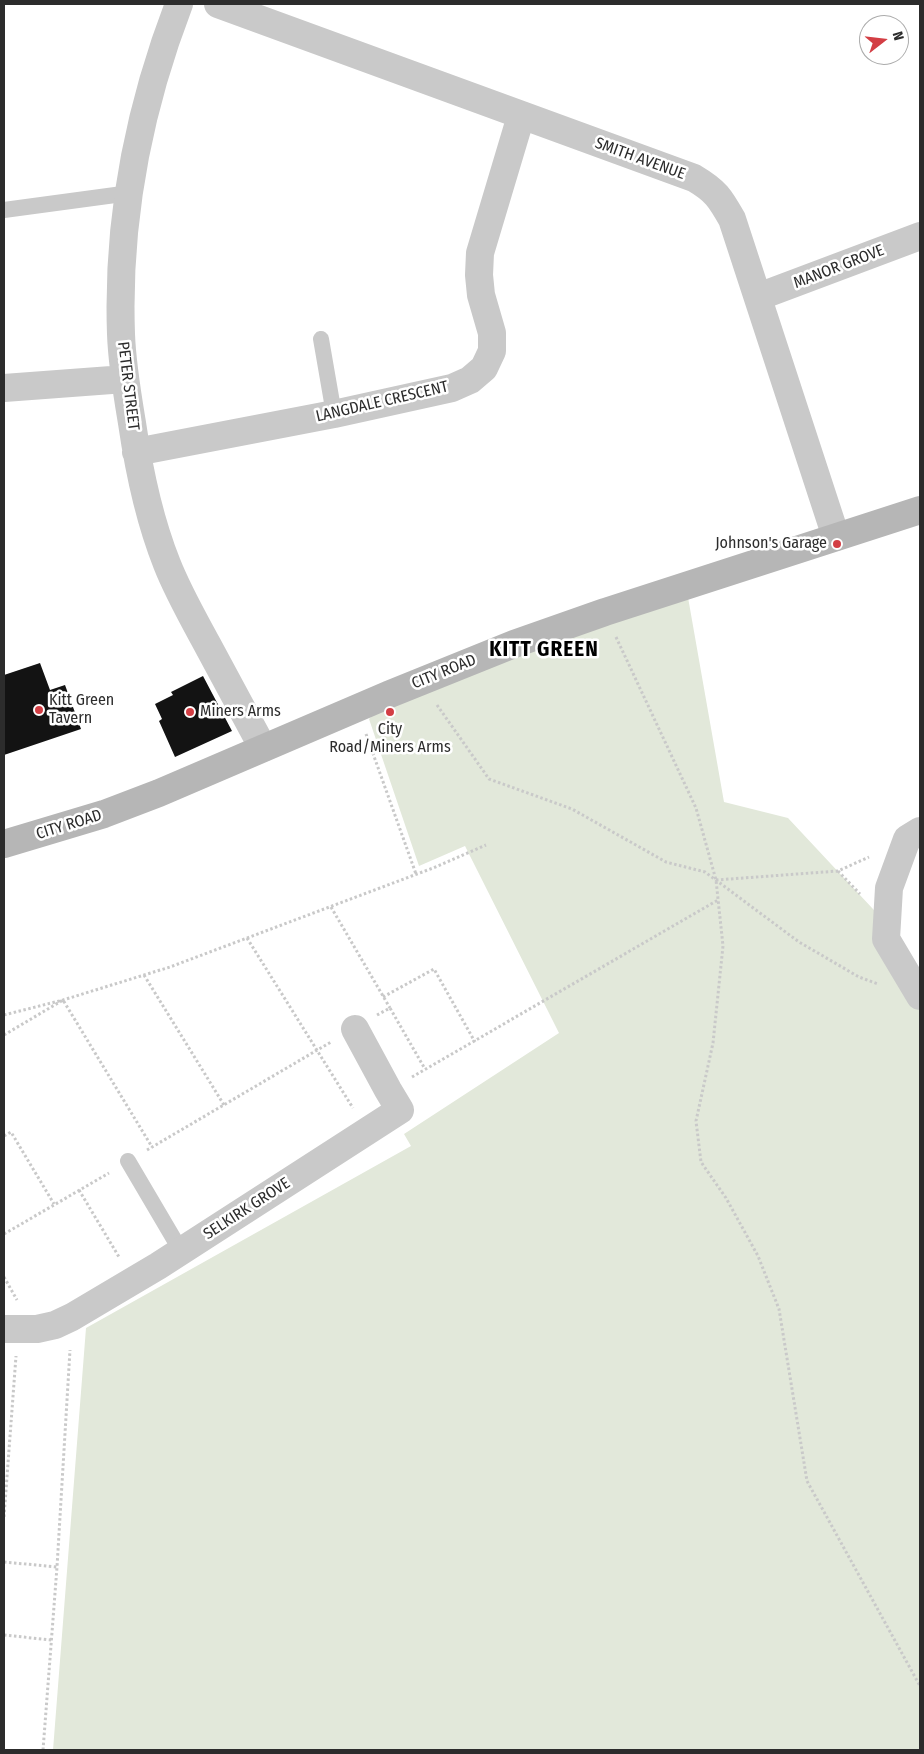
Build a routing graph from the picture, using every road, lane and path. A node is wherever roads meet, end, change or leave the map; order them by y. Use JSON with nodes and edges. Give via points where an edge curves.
{"nodes":[{"id":1,"x":179,"y":4,"type":"edge"},
{"id":2,"x":218,"y":4,"type":"edge"},
{"id":3,"x":521,"y":116,"type":"junction"},
{"id":4,"x":130,"y":193,"type":"junction"},
{"id":5,"x":4,"y":210,"type":"edge"},
{"id":6,"x":920,"y":236,"type":"edge"},
{"id":7,"x":758,"y":297,"type":"junction"},
{"id":8,"x":321,"y":339,"type":"dead end"},
{"id":9,"x":125,"y":378,"type":"junction"},
{"id":10,"x":4,"y":388,"type":"edge"},
{"id":11,"x":334,"y":414,"type":"junction"},
{"id":12,"x":136,"y":452,"type":"junction"},
{"id":13,"x":920,"y":510,"type":"edge"},
{"id":14,"x":836,"y":537,"type":"junction"},
{"id":15,"x":605,"y":612,"type":"junction"},
{"id":16,"x":421,"y":682,"type":"junction"},
{"id":17,"x":357,"y":709,"type":"junction"},
{"id":18,"x":263,"y":748,"type":"junction"},
{"id":19,"x":914,"y":835,"type":"edge"},
{"id":20,"x":4,"y":844,"type":"edge"},
{"id":21,"x":486,"y":845,"type":"dead end"},
{"id":22,"x":416,"y":874,"type":"junction"},
{"id":23,"x":716,"y":880,"type":"junction"},
{"id":24,"x":718,"y":900,"type":"junction"},
{"id":25,"x":331,"y":907,"type":"junction"},
{"id":26,"x":247,"y":938,"type":"junction"},
{"id":27,"x":144,"y":975,"type":"junction"},
{"id":28,"x":886,"y":986,"type":"dead end"},
{"id":29,"x":383,"y":996,"type":"junction"},
{"id":30,"x":920,"y":996,"type":"edge"},
{"id":31,"x":63,"y":1000,"type":"junction"},
{"id":32,"x":390,"y":1008,"type":"junction"},
{"id":33,"x":4,"y":1015,"type":"edge"},
{"id":34,"x":354,"y":1029,"type":"junction"},
{"id":35,"x":4,"y":1035,"type":"edge"},
{"id":36,"x":475,"y":1042,"type":"junction"},
{"id":37,"x":317,"y":1051,"type":"junction"},
{"id":38,"x":425,"y":1069,"type":"junction"},
{"id":39,"x":388,"y":1090,"type":"junction"},
{"id":40,"x":224,"y":1105,"type":"junction"},
{"id":41,"x":357,"y":1115,"type":"dead end"},
{"id":42,"x":4,"y":1136,"type":"edge"},
{"id":43,"x":152,"y":1147,"type":"junction"},
{"id":44,"x":128,"y":1161,"type":"junction"},
{"id":45,"x":79,"y":1190,"type":"junction"},
{"id":46,"x":54,"y":1204,"type":"junction"},
{"id":47,"x":4,"y":1234,"type":"edge"},
{"id":48,"x":181,"y":1251,"type":"junction"},
{"id":49,"x":120,"y":1257,"type":"dead end"},
{"id":50,"x":72,"y":1317,"type":"junction"},
{"id":51,"x":11,"y":1330,"type":"edge"},
{"id":52,"x":4,"y":1517,"type":"edge"},
{"id":53,"x":4,"y":1562,"type":"edge"},
{"id":54,"x":57,"y":1566,"type":"junction"},
{"id":55,"x":4,"y":1635,"type":"edge"},
{"id":56,"x":51,"y":1640,"type":"junction"},
{"id":57,"x":920,"y":1686,"type":"edge"},
{"id":58,"x":43,"y":1750,"type":"edge"}],
"edges":[{"from":1,"to":4,"type":"street","name":"PETER STREET","via":[[150,89]]},
{"from":2,"to":3,"type":"street","name":"SMITH AVENUE"},
{"from":3,"to":7,"type":"street","name":"SMITH AVENUE","via":[[694,178],[710,187],[732,219]]},
{"from":3,"to":11,"type":"street","name":"LANGDALE CRESCENT","via":[[480,253],[481,295],[492,333],[492,351],[484,368],[470,380],[452,388]]},
{"from":4,"to":5,"type":"lane"},
{"from":4,"to":9,"type":"street","name":"PETER STREET","via":[[122,256],[121,334]]},
{"from":6,"to":7,"type":"street","name":"MANOR GROVE"},
{"from":7,"to":14,"type":"street","name":"SMITH AVENUE"},
{"from":8,"to":11,"type":"lane"},
{"from":9,"to":10,"type":"street"},
{"from":9,"to":12,"type":"street","name":"PETER STREET"},
{"from":11,"to":12,"type":"street","name":"LANGDALE CRESCENT"},
{"from":12,"to":18,"type":"street","name":"PETER STREET","via":[[167,564]]},
{"from":13,"to":14,"type":"street","name":"CITY ROAD"},
{"from":14,"to":15,"type":"street","name":"CITY ROAD"},
{"from":15,"to":16,"type":"street","name":"CITY ROAD"},
{"from":15,"to":23,"type":"path","via":[[696,808]]},
{"from":16,"to":17,"type":"street","name":"CITY ROAD"},
{"from":16,"to":23,"type":"path","via":[[489,779],[572,809],[666,862],[704,872]]},
{"from":17,"to":18,"type":"street","name":"CITY ROAD"},
{"from":17,"to":22,"type":"path"},
{"from":18,"to":20,"type":"street","name":"CITY ROAD","via":[[104,814]]},
{"from":19,"to":23,"type":"path","via":[[838,871]]},
{"from":19,"to":30,"type":"street","via":[[889,888],[886,939]]},
{"from":21,"to":22,"type":"path"},
{"from":22,"to":25,"type":"path"},
{"from":23,"to":24,"type":"path"},
{"from":23,"to":28,"type":"path","via":[[799,942],[859,977]]},
{"from":24,"to":36,"type":"path"},
{"from":24,"to":57,"type":"path","via":[[723,946],[713,1043],[696,1121],[701,1162],[726,1198],[758,1256],[780,1309],[807,1481]]},
{"from":25,"to":26,"type":"path"},
{"from":25,"to":29,"type":"path"},
{"from":26,"to":27,"type":"path"},
{"from":26,"to":37,"type":"path"},
{"from":27,"to":31,"type":"path"},
{"from":27,"to":40,"type":"path"},
{"from":29,"to":32,"type":"path"},
{"from":29,"to":36,"type":"path","via":[[434,969]]},
{"from":31,"to":33,"type":"path"},
{"from":31,"to":35,"type":"path"},
{"from":31,"to":43,"type":"path"},
{"from":32,"to":34,"type":"path"},
{"from":32,"to":38,"type":"path"},
{"from":34,"to":37,"type":"path"},
{"from":34,"to":39,"type":"street","name":"SELKIRK GROVE"},
{"from":36,"to":38,"type":"path"},
{"from":37,"to":40,"type":"path"},
{"from":37,"to":41,"type":"path"},
{"from":38,"to":39,"type":"path"},
{"from":39,"to":48,"type":"street","name":"SELKIRK GROVE","via":[[400,1110]]},
{"from":40,"to":43,"type":"path"},
{"from":42,"to":46,"type":"path","via":[[11,1132]]},
{"from":43,"to":44,"type":"path"},
{"from":44,"to":45,"type":"path"},
{"from":44,"to":48,"type":"lane"},
{"from":45,"to":46,"type":"path"},
{"from":45,"to":49,"type":"path"},
{"from":46,"to":47,"type":"path"},
{"from":48,"to":50,"type":"street","name":"SELKIRK GROVE"},
{"from":50,"to":51,"type":"street","name":"SELKIRK GROVE","via":[[37,1329]]},
{"from":50,"to":54,"type":"path"},
{"from":51,"to":52,"type":"path"},
{"from":53,"to":54,"type":"path"},
{"from":54,"to":56,"type":"path"},
{"from":55,"to":56,"type":"path"},
{"from":56,"to":58,"type":"path"}]}
